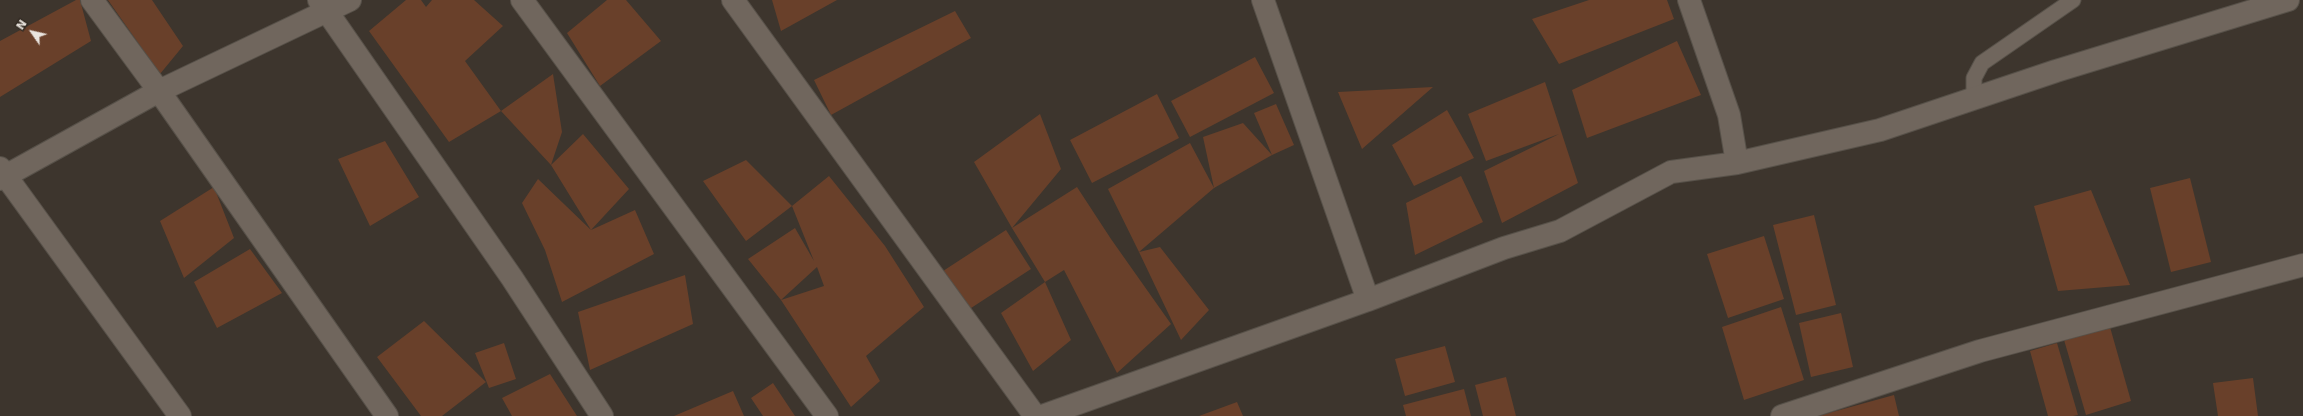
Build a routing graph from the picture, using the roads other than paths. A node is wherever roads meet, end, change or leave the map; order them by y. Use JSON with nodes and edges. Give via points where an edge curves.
{"nodes":[{"id":1,"x":92,"y":0,"type":"edge"},
{"id":2,"x":350,"y":0,"type":"edge"},
{"id":3,"x":522,"y":0,"type":"edge"},
{"id":4,"x":733,"y":0,"type":"edge"},
{"id":5,"x":1263,"y":0,"type":"edge"},
{"id":6,"x":1689,"y":0,"type":"edge"},
{"id":7,"x":2073,"y":0,"type":"edge"},
{"id":8,"x":2288,"y":0,"type":"edge"},
{"id":9,"x":323,"y":5,"type":"edge"},
{"id":10,"x":159,"y":91,"type":"junction"},
{"id":11,"x":1974,"y":98,"type":"junction"},
{"id":12,"x":1737,"y":164,"type":"junction"},
{"id":13,"x":2,"y":174,"type":"edge"},
{"id":14,"x":2303,"y":265,"type":"edge"},
{"id":15,"x":1368,"y":300,"type":"junction"},
{"id":16,"x":180,"y":416,"type":"edge"},
{"id":17,"x":387,"y":416,"type":"edge"},
{"id":18,"x":602,"y":416,"type":"edge"},
{"id":19,"x":826,"y":416,"type":"edge"},
{"id":20,"x":1034,"y":416,"type":"edge"},
{"id":21,"x":1042,"y":416,"type":"edge"},
{"id":22,"x":1782,"y":416,"type":"edge"}],
"edges":[{"from":1,"to":10,"type":"street"},
{"from":2,"to":9,"type":"street"},
{"from":3,"to":19,"type":"street"},
{"from":4,"to":20,"type":"street"},
{"from":5,"to":15,"type":"street"},
{"from":6,"to":12,"type":"street","via":[[1729,115]]},
{"from":7,"to":11,"type":"lane","via":[[1982,63],[1974,78]]},
{"from":8,"to":11,"type":"street"},
{"from":9,"to":10,"type":"street"},
{"from":9,"to":18,"type":"street","via":[[512,278]]},
{"from":10,"to":13,"type":"street"},
{"from":10,"to":17,"type":"street"},
{"from":11,"to":12,"type":"street","via":[[1880,130]]},
{"from":12,"to":15,"type":"street","via":[[1670,172],[1560,231],[1504,248]]},
{"from":13,"to":16,"type":"street"},
{"from":14,"to":22,"type":"street","via":[[1980,351]]},
{"from":15,"to":21,"type":"street"}]}
